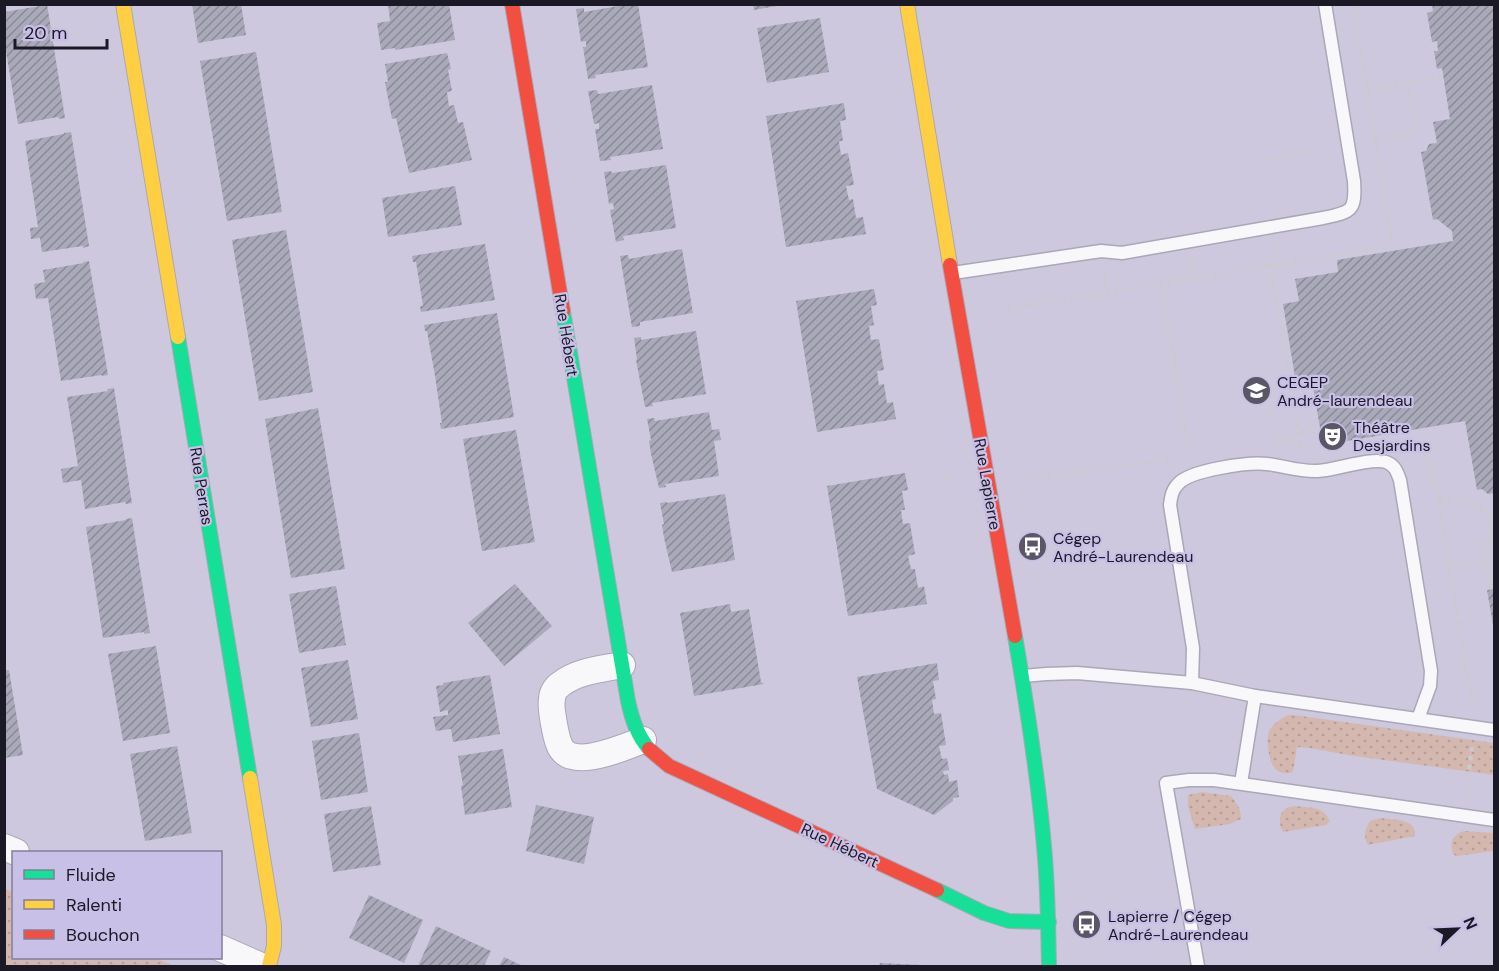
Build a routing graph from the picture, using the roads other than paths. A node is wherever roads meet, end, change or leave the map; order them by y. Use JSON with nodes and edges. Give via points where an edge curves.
{"nodes":[{"id":1,"x":123,"y":4,"type":"edge"},
{"id":2,"x":512,"y":4,"type":"edge"},
{"id":3,"x":907,"y":4,"type":"edge"},
{"id":4,"x":1324,"y":4,"type":"edge"},
{"id":5,"x":952,"y":273,"type":"junction"},
{"id":6,"x":622,"y":665,"type":"junction"},
{"id":7,"x":1022,"y":676,"type":"junction"},
{"id":8,"x":1192,"y":683,"type":"junction"},
{"id":9,"x":1255,"y":696,"type":"junction"},
{"id":10,"x":1418,"y":719,"type":"junction"},
{"id":11,"x":1494,"y":730,"type":"edge"},
{"id":12,"x":643,"y":740,"type":"junction"},
{"id":13,"x":1241,"y":783,"type":"junction"},
{"id":14,"x":1494,"y":820,"type":"edge"},
{"id":15,"x":1049,"y":922,"type":"junction"},
{"id":16,"x":222,"y":949,"type":"edge"},
{"id":17,"x":261,"y":966,"type":"edge"},
{"id":18,"x":269,"y":966,"type":"edge"},
{"id":19,"x":1049,"y":966,"type":"edge"},
{"id":20,"x":1198,"y":966,"type":"edge"}],
"edges":[{"from":1,"to":18,"type":"street","name":"Rue Perras","via":[[274,925]]},
{"from":2,"to":6,"type":"street","name":"Rue Hébert"},
{"from":3,"to":5,"type":"street","name":"Rue Lapierre"},
{"from":4,"to":5,"type":"lane","via":[[1354,181],[1350,210],[1122,253],[1101,251]]},
{"from":5,"to":7,"type":"street","name":"Rue Lapierre"},
{"from":6,"to":12,"type":"street","name":"Rue Hébert","via":[[632,717]]},
{"from":6,"to":12,"type":"street","via":[[579,675],[556,688],[551,706],[559,745],[565,753],[583,757]]},
{"from":7,"to":8,"type":"lane","via":[[1077,673]]},
{"from":7,"to":15,"type":"street","name":"Rue Lapierre","via":[[1042,823]]},
{"from":8,"to":9,"type":"lane"},
{"from":8,"to":10,"type":"lane","via":[[1192,648],[1170,505],[1178,483],[1195,473],[1238,466],[1265,464],[1315,471],[1388,462],[1400,480],[1431,671]]},
{"from":9,"to":10,"type":"lane"},
{"from":9,"to":13,"type":"lane"},
{"from":10,"to":11,"type":"lane"},
{"from":12,"to":15,"type":"street","name":"Rue Hébert","via":[[669,766],[984,913],[1009,921]]},
{"from":13,"to":14,"type":"lane"},
{"from":13,"to":20,"type":"lane","via":[[1200,779],[1166,783]]},
{"from":15,"to":19,"type":"street","name":"Rue Lapierre"},
{"from":16,"to":17,"type":"street"}]}
